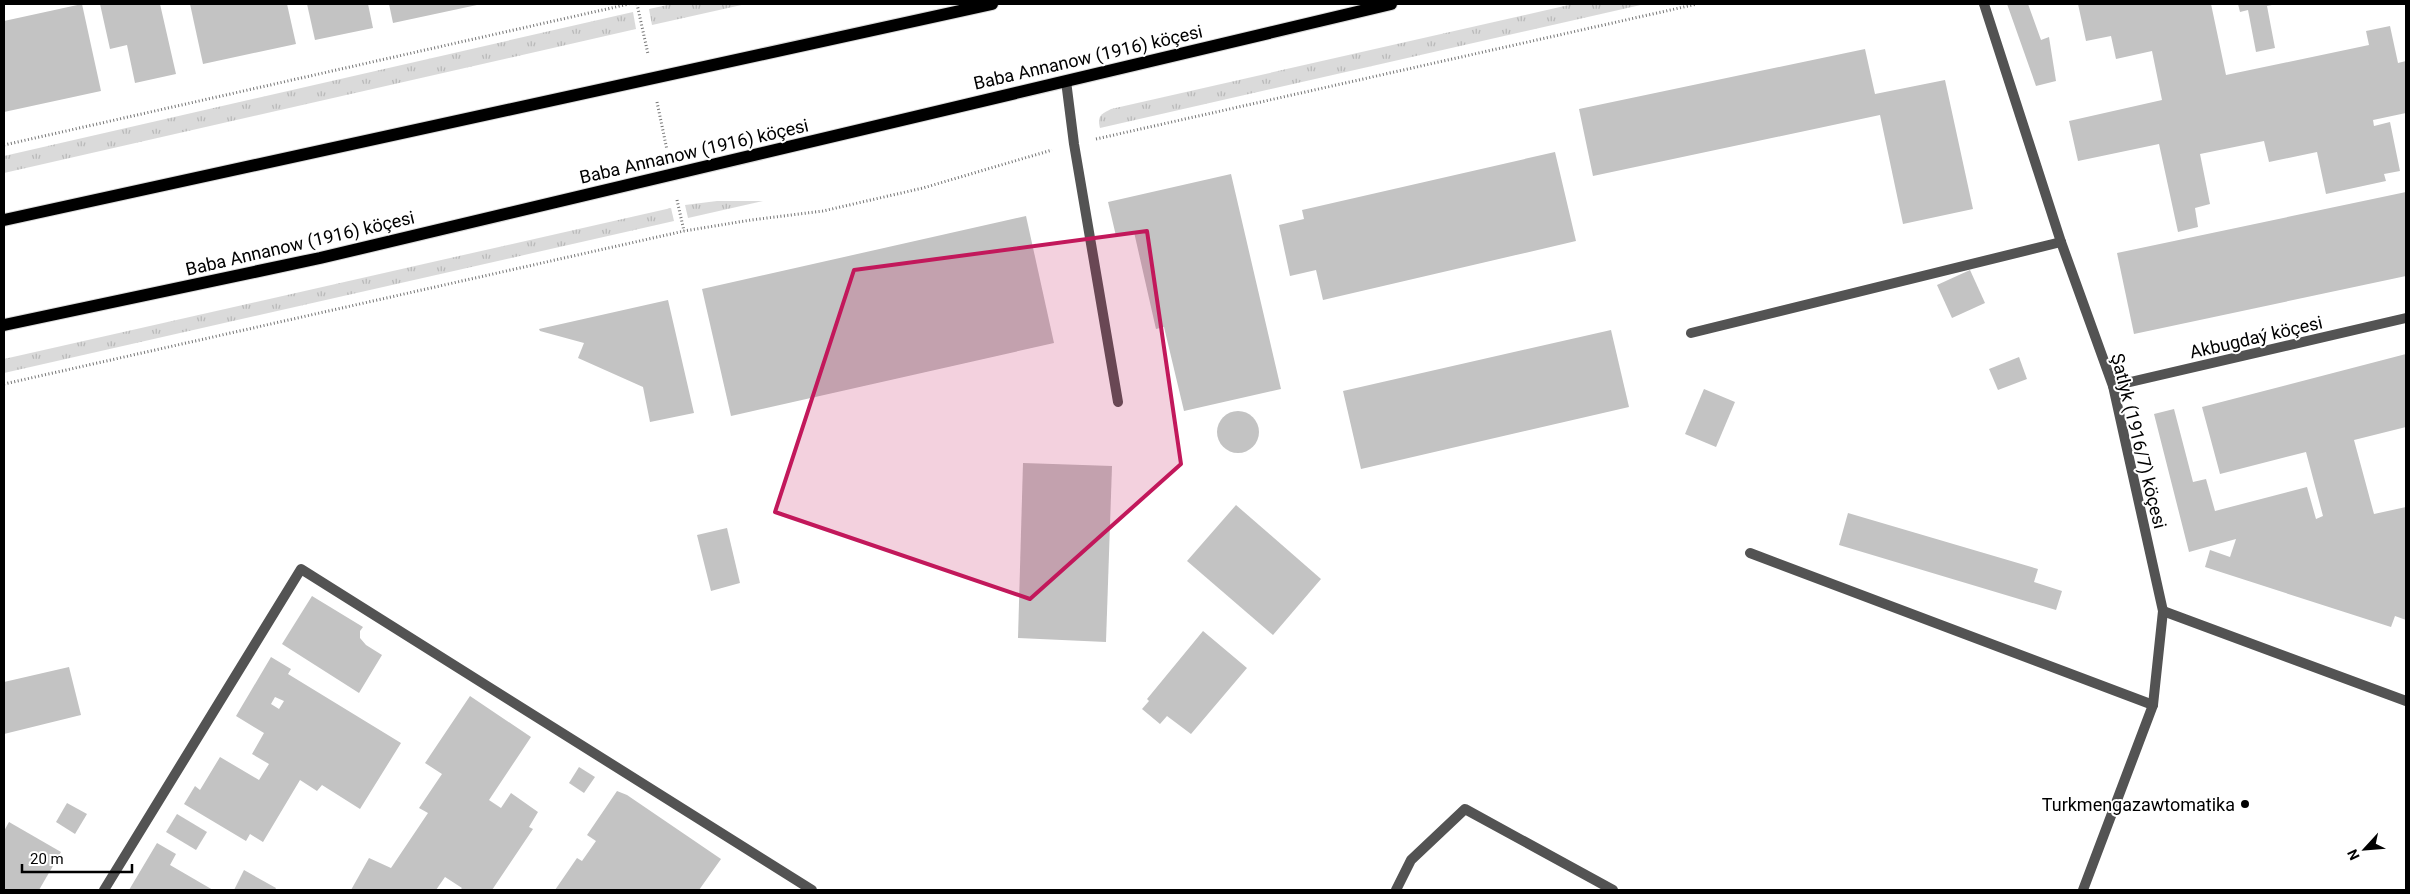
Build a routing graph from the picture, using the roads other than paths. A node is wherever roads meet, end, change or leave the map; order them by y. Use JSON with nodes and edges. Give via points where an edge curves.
{"nodes":[{"id":1,"x":992,"y":4,"type":"edge"},
{"id":2,"x":1391,"y":4,"type":"edge"},
{"id":3,"x":1984,"y":4,"type":"edge"},
{"id":4,"x":1066,"y":81,"type":"junction"},
{"id":5,"x":4,"y":220,"type":"edge"},
{"id":6,"x":2061,"y":242,"type":"junction"},
{"id":7,"x":2406,"y":318,"type":"edge"},
{"id":8,"x":4,"y":325,"type":"edge"},
{"id":9,"x":1691,"y":333,"type":"dead end"},
{"id":10,"x":2113,"y":386,"type":"junction"},
{"id":11,"x":1118,"y":402,"type":"dead end"},
{"id":12,"x":1750,"y":553,"type":"dead end"},
{"id":13,"x":2163,"y":611,"type":"junction"},
{"id":14,"x":2406,"y":700,"type":"edge"},
{"id":15,"x":2153,"y":705,"type":"junction"},
{"id":16,"x":104,"y":890,"type":"edge"},
{"id":17,"x":812,"y":890,"type":"edge"},
{"id":18,"x":1396,"y":890,"type":"edge"},
{"id":19,"x":1613,"y":890,"type":"edge"},
{"id":20,"x":2083,"y":890,"type":"edge"}],
"edges":[{"from":1,"to":5,"type":"main road"},
{"from":2,"to":4,"type":"main road","name":"Baba Annanow (1916) köçesi"},
{"from":3,"to":6,"type":"street","name":"Şatlyk (1916/7) köçesi"},
{"from":4,"to":8,"type":"main road","name":"Baba Annanow (1916) köçesi","via":[[320,258]]},
{"from":4,"to":11,"type":"street"},
{"from":6,"to":9,"type":"street"},
{"from":6,"to":10,"type":"street","name":"Şatlyk (1916/7) köçesi"},
{"from":7,"to":10,"type":"street","name":"Akbugdaý köçesi"},
{"from":10,"to":13,"type":"street","name":"Şatlyk (1916/7) köçesi"},
{"from":12,"to":15,"type":"street"},
{"from":13,"to":14,"type":"street"},
{"from":13,"to":15,"type":"street","name":"Şatlyk (1916/7) köçesi"},
{"from":15,"to":20,"type":"street","name":"Şatlyk (1916/7) köçesi"},
{"from":16,"to":17,"type":"street","via":[[301,569]]},
{"from":18,"to":19,"type":"street","via":[[1411,860],[1465,809]]}]}
